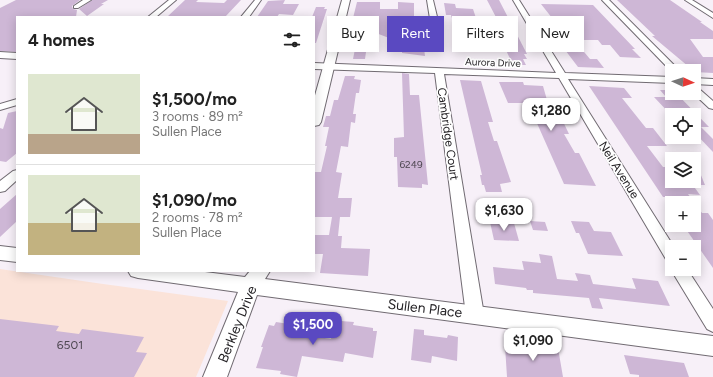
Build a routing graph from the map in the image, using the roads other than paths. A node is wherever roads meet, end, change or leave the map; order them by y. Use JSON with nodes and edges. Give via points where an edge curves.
{"nodes":[{"id":1,"x":88,"y":0,"type":"edge"},
{"id":2,"x":173,"y":0,"type":"edge"},
{"id":3,"x":258,"y":0,"type":"edge"},
{"id":4,"x":346,"y":0,"type":"edge"},
{"id":5,"x":430,"y":0,"type":"edge"},
{"id":6,"x":516,"y":0,"type":"edge"},
{"id":7,"x":605,"y":0,"type":"edge"},
{"id":8,"x":688,"y":0,"type":"edge"},
{"id":9,"x":76,"y":7,"type":"dead end"},
{"id":10,"x":153,"y":16,"type":"edge"},
{"id":11,"x":246,"y":16,"type":"edge"},
{"id":12,"x":433,"y":16,"type":"edge"},
{"id":13,"x":713,"y":16,"type":"edge"},
{"id":14,"x":0,"y":55,"type":"edge"},
{"id":15,"x":16,"y":56,"type":"edge"},
{"id":16,"x":669,"y":64,"type":"edge"},
{"id":17,"x":315,"y":66,"type":"edge"},
{"id":18,"x":328,"y":67,"type":"junction"},
{"id":19,"x":439,"y":71,"type":"junction"},
{"id":20,"x":561,"y":76,"type":"junction"},
{"id":21,"x":665,"y":80,"type":"edge"},
{"id":22,"x":701,"y":81,"type":"edge"},
{"id":23,"x":713,"y":82,"type":"edge"},
{"id":24,"x":701,"y":95,"type":"edge"},
{"id":25,"x":16,"y":102,"type":"edge"},
{"id":26,"x":713,"y":106,"type":"edge"},
{"id":27,"x":0,"y":107,"type":"edge"},
{"id":28,"x":315,"y":118,"type":"edge"},
{"id":29,"x":16,"y":175,"type":"edge"},
{"id":30,"x":0,"y":188,"type":"edge"},
{"id":31,"x":665,"y":246,"type":"edge"},
{"id":32,"x":0,"y":253,"type":"edge"},
{"id":33,"x":16,"y":255,"type":"edge"},
{"id":34,"x":155,"y":272,"type":"edge"},
{"id":35,"x":683,"y":276,"type":"edge"},
{"id":36,"x":256,"y":278,"type":"edge"},
{"id":37,"x":475,"y":315,"type":"junction"},
{"id":38,"x":713,"y":324,"type":"edge"},
{"id":39,"x":713,"y":346,"type":"edge"},
{"id":40,"x":216,"y":377,"type":"edge"}],
"edges":[{"from":1,"to":9,"type":"street"},
{"from":2,"to":10,"type":"street"},
{"from":3,"to":11,"type":"street"},
{"from":4,"to":18,"type":"street"},
{"from":5,"to":12,"type":"street"},
{"from":6,"to":20,"type":"street","name":"Neil Avenue"},
{"from":7,"to":16,"type":"street"},
{"from":8,"to":13,"type":"street"},
{"from":14,"to":15,"type":"street"},
{"from":17,"to":18,"type":"street","name":"Aurora Drive"},
{"from":18,"to":19,"type":"street","name":"Aurora Drive"},
{"from":18,"to":28,"type":"street"},
{"from":19,"to":20,"type":"street","name":"Aurora Drive"},
{"from":19,"to":37,"type":"street","name":"Cambridge Court"},
{"from":20,"to":21,"type":"street","name":"Aurora Drive"},
{"from":20,"to":31,"type":"street","name":"Neil Avenue"},
{"from":22,"to":23,"type":"street"},
{"from":24,"to":26,"type":"street"},
{"from":25,"to":27,"type":"street"},
{"from":29,"to":30,"type":"street"},
{"from":32,"to":33,"type":"street"},
{"from":34,"to":36,"type":"street","name":"Sullen Place"},
{"from":35,"to":38,"type":"street"},
{"from":36,"to":37,"type":"street","name":"Sullen Place"},
{"from":36,"to":40,"type":"street","name":"Berkley Drive"},
{"from":37,"to":39,"type":"street","name":"Sullen Place"}]}
